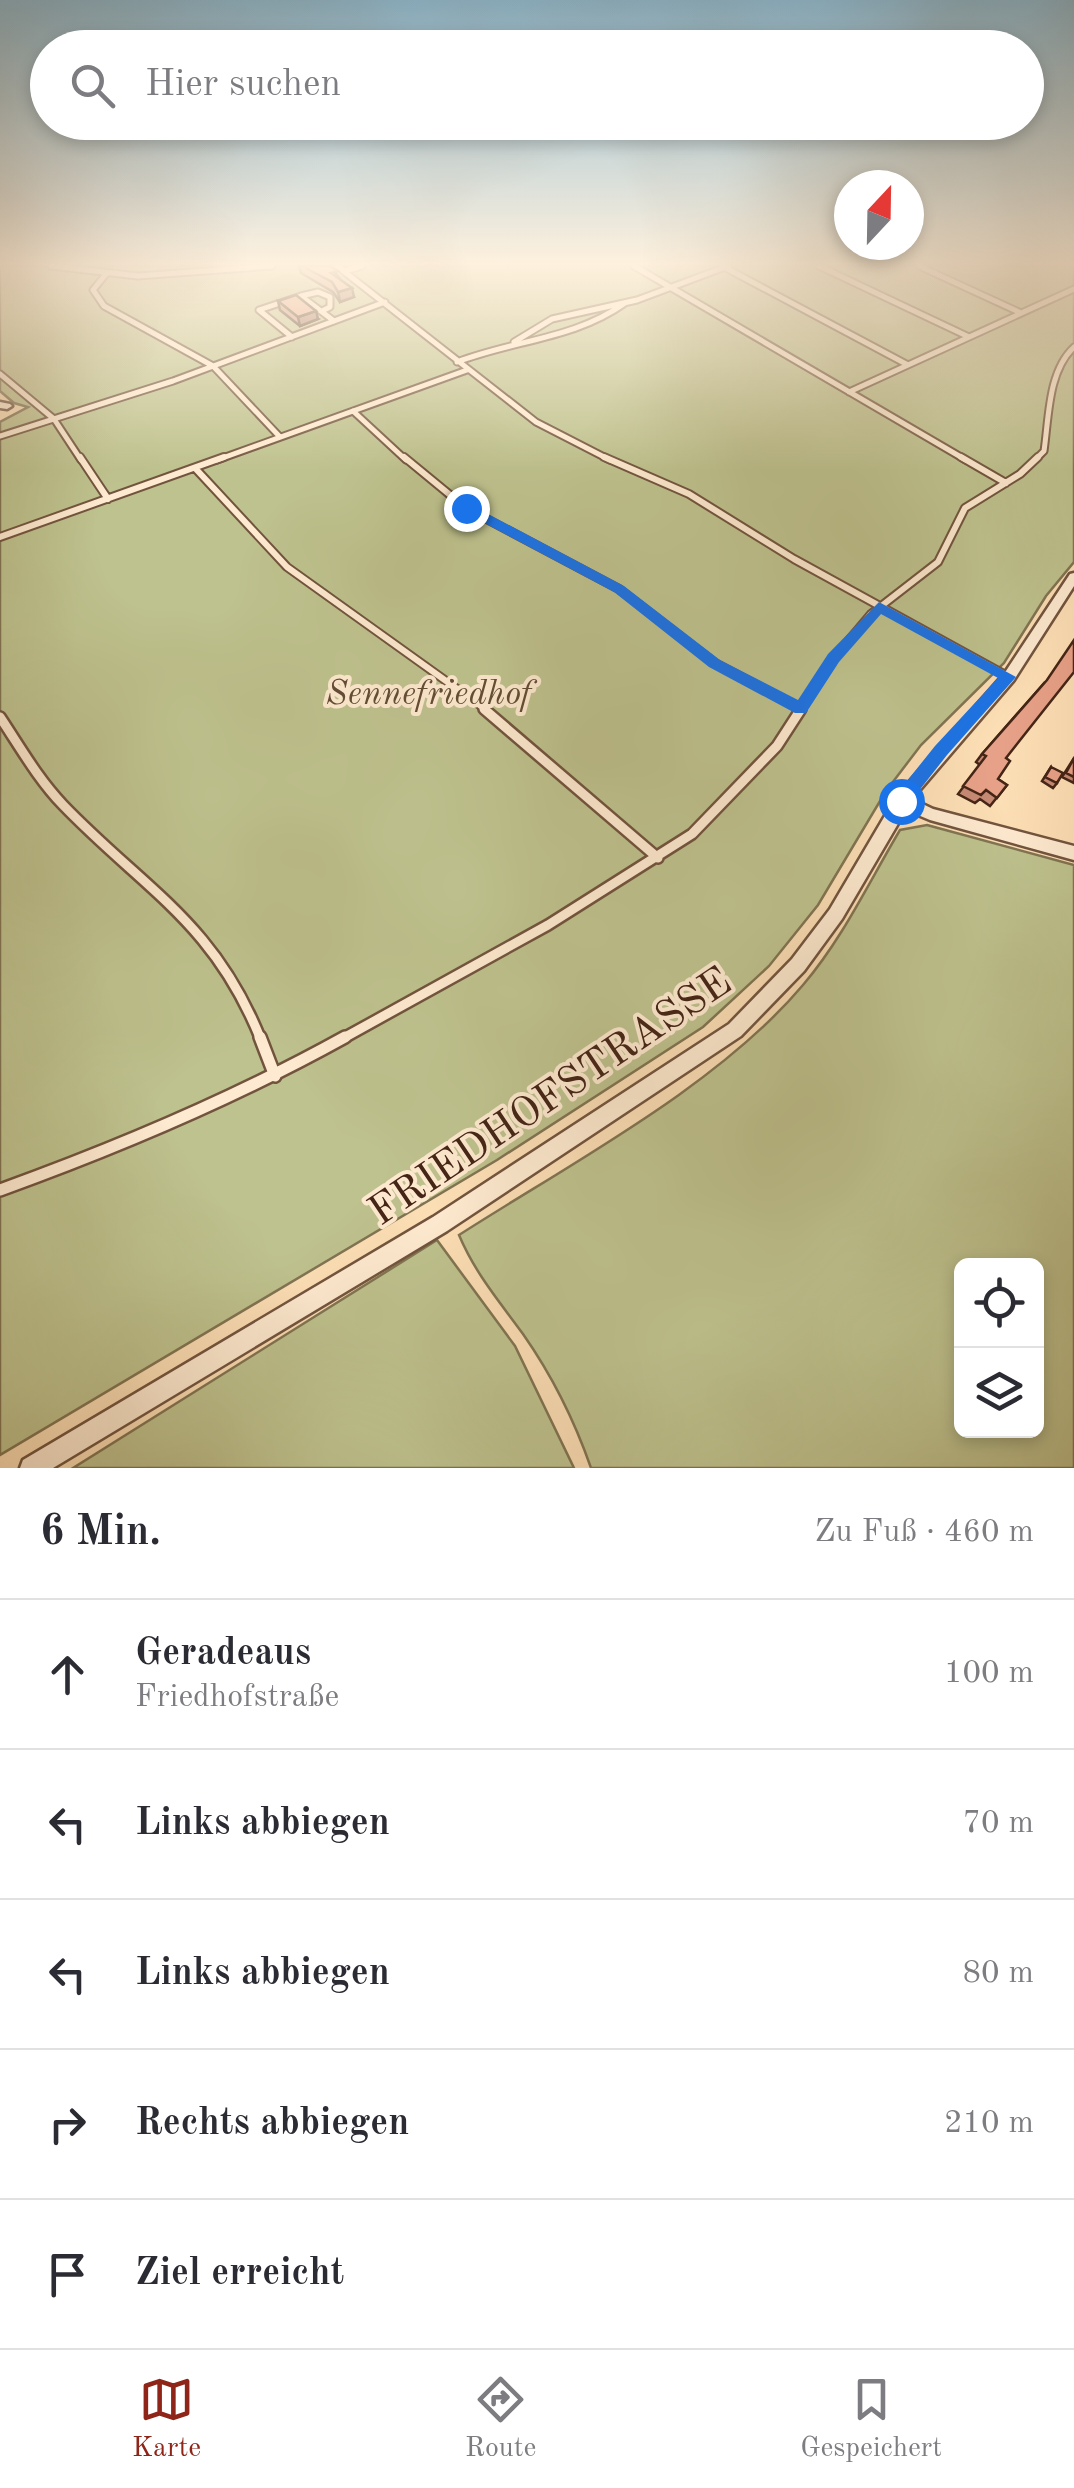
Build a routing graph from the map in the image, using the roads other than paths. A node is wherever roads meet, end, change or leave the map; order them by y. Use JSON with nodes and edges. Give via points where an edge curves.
{"nodes":[{"id":1,"x":155,"y":335,"type":"edge"},
{"id":2,"x":296,"y":335,"type":"edge"},
{"id":3,"x":424,"y":335,"type":"edge"},
{"id":4,"x":524,"y":335,"type":"edge"},
{"id":5,"x":562,"y":335,"type":"edge"},
{"id":6,"x":749,"y":335,"type":"edge"},
{"id":7,"x":852,"y":335,"type":"edge"},
{"id":8,"x":964,"y":335,"type":"edge"},
{"id":9,"x":974,"y":335,"type":"edge"},
{"id":10,"x":292,"y":336,"type":"joint"},
{"id":11,"x":969,"y":337,"type":"junction"},
{"id":12,"x":514,"y":342,"type":"junction"},
{"id":13,"x":1074,"y":347,"type":"edge"},
{"id":14,"x":457,"y":362,"type":"junction"},
{"id":15,"x":908,"y":365,"type":"junction"},
{"id":16,"x":212,"y":366,"type":"junction"},
{"id":17,"x":467,"y":370,"type":"junction"},
{"id":18,"x":0,"y":374,"type":"edge"},
{"id":19,"x":849,"y":392,"type":"junction"},
{"id":20,"x":353,"y":411,"type":"junction"},
{"id":21,"x":54,"y":419,"type":"junction"},
{"id":22,"x":0,"y":436,"type":"edge"},
{"id":23,"x":280,"y":437,"type":"junction"},
{"id":24,"x":195,"y":468,"type":"junction"},
{"id":25,"x":1006,"y":483,"type":"junction"},
{"id":26,"x":108,"y":499,"type":"junction"},
{"id":27,"x":0,"y":537,"type":"edge"},
{"id":28,"x":1074,"y":578,"type":"edge"},
{"id":29,"x":879,"y":607,"type":"junction"},
{"id":30,"x":1009,"y":677,"type":"junction"},
{"id":31,"x":800,"y":708,"type":"junction"},
{"id":32,"x":0,"y":717,"type":"edge"},
{"id":33,"x":901,"y":801,"type":"junction"},
{"id":34,"x":1074,"y":853,"type":"edge"},
{"id":35,"x":658,"y":858,"type":"junction"},
{"id":36,"x":275,"y":1076,"type":"junction"},
{"id":37,"x":0,"y":1190,"type":"edge"},
{"id":38,"x":31,"y":1468,"type":"edge"}],
"edges":[{"from":1,"to":16,"type":"lane"},
{"from":2,"to":10,"type":"lane"},
{"from":3,"to":14,"type":"lane"},
{"from":4,"to":12,"type":"lane"},
{"from":5,"to":12,"type":"lane"},
{"from":6,"to":19,"type":"lane"},
{"from":7,"to":15,"type":"lane"},
{"from":8,"to":11,"type":"lane"},
{"from":9,"to":11,"type":"lane"},
{"from":10,"to":16,"type":"lane"},
{"from":11,"to":15,"type":"lane"},
{"from":12,"to":14,"type":"lane"},
{"from":13,"to":25,"type":"lane","via":[[1057,370],[1044,451]]},
{"from":14,"to":17,"type":"lane"},
{"from":15,"to":19,"type":"lane"},
{"from":16,"to":21,"type":"lane"},
{"from":16,"to":23,"type":"lane"},
{"from":17,"to":20,"type":"lane"},
{"from":17,"to":29,"type":"lane","via":[[551,430],[689,494]]},
{"from":18,"to":21,"type":"lane"},
{"from":19,"to":25,"type":"lane"},
{"from":20,"to":23,"type":"lane"},
{"from":20,"to":31,"type":"lane","via":[[466,508],[619,589],[715,664]]},
{"from":21,"to":22,"type":"lane"},
{"from":21,"to":26,"type":"lane"},
{"from":23,"to":24,"type":"lane"},
{"from":24,"to":26,"type":"lane"},
{"from":24,"to":35,"type":"lane","via":[[287,567],[510,728]]},
{"from":25,"to":29,"type":"lane","via":[[965,508],[938,562]]},
{"from":26,"to":27,"type":"lane"},
{"from":28,"to":30,"type":"street","name":"FRIEDHOFSTRASSE"},
{"from":29,"to":30,"type":"lane"},
{"from":29,"to":31,"type":"lane"},
{"from":30,"to":33,"type":"street","name":"FRIEDHOFSTRASSE"},
{"from":31,"to":35,"type":"lane","via":[[743,785]]},
{"from":32,"to":36,"type":"lane","via":[[59,801],[170,900],[214,949]]},
{"from":33,"to":34,"type":"street"},
{"from":33,"to":38,"type":"street","name":"FRIEDHOFSTRASSE","via":[[836,914],[735,1030],[440,1224]]},
{"from":35,"to":36,"type":"lane"},
{"from":36,"to":37,"type":"lane"}]}
